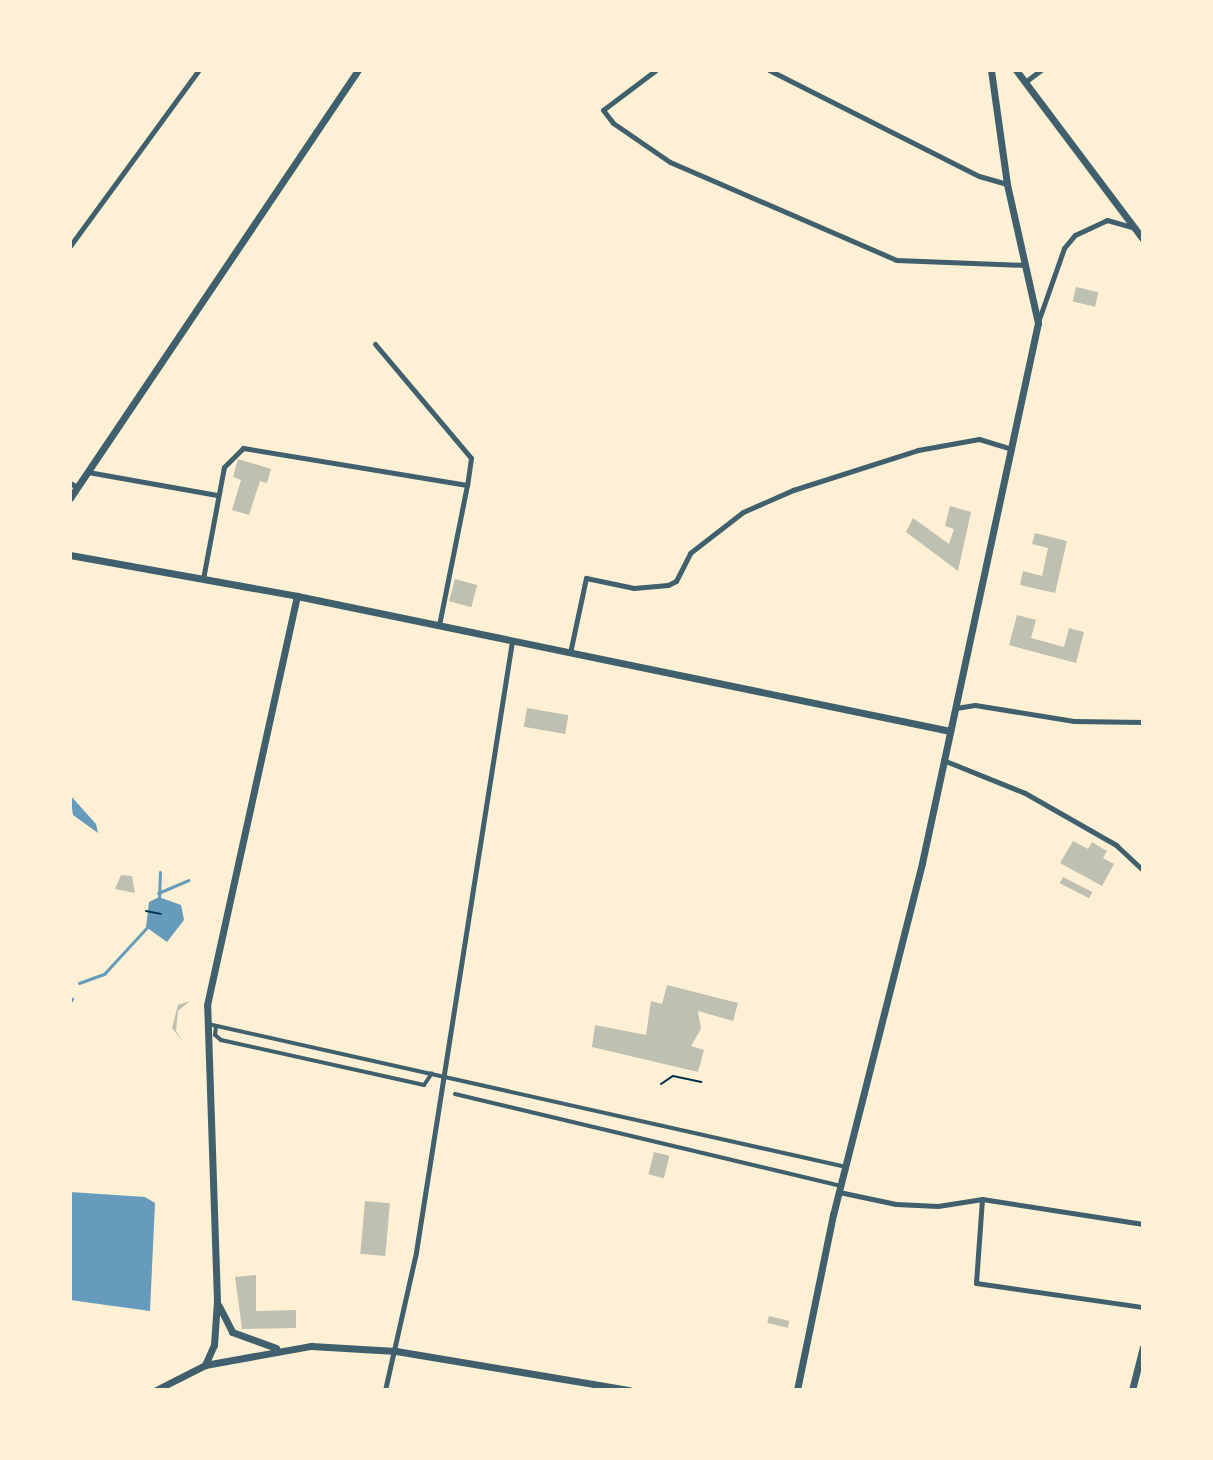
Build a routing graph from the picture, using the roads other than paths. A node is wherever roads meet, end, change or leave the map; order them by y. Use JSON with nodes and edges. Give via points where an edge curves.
{"nodes":[{"id":1,"x":199,"y":70,"type":"edge"},
{"id":2,"x":358,"y":70,"type":"edge"},
{"id":3,"x":656,"y":70,"type":"edge"},
{"id":4,"x":769,"y":70,"type":"edge"},
{"id":5,"x":991,"y":70,"type":"edge"},
{"id":6,"x":1016,"y":70,"type":"edge"},
{"id":7,"x":1041,"y":70,"type":"edge"},
{"id":8,"x":1025,"y":82,"type":"junction"},
{"id":9,"x":1007,"y":184,"type":"junction"},
{"id":10,"x":1134,"y":228,"type":"junction"},
{"id":11,"x":1143,"y":239,"type":"edge"},
{"id":12,"x":70,"y":246,"type":"edge"},
{"id":13,"x":1024,"y":265,"type":"junction"},
{"id":14,"x":1038,"y":323,"type":"junction"},
{"id":15,"x":375,"y":344,"type":"dead end"},
{"id":16,"x":1012,"y":449,"type":"junction"},
{"id":17,"x":88,"y":472,"type":"junction"},
{"id":18,"x":74,"y":485,"type":"edge"},
{"id":19,"x":467,"y":485,"type":"junction"},
{"id":20,"x":217,"y":495,"type":"junction"},
{"id":21,"x":70,"y":498,"type":"edge"},
{"id":22,"x":70,"y":555,"type":"edge"},
{"id":23,"x":203,"y":579,"type":"junction"},
{"id":24,"x":297,"y":596,"type":"junction"},
{"id":25,"x":439,"y":625,"type":"junction"},
{"id":26,"x":512,"y":641,"type":"junction"},
{"id":27,"x":570,"y":653,"type":"junction"},
{"id":28,"x":955,"y":708,"type":"junction"},
{"id":29,"x":1143,"y":722,"type":"edge"},
{"id":30,"x":950,"y":731,"type":"junction"},
{"id":31,"x":943,"y":760,"type":"junction"},
{"id":32,"x":1143,"y":870,"type":"edge"},
{"id":33,"x":206,"y":1023,"type":"junction"},
{"id":34,"x":216,"y":1026,"type":"junction"},
{"id":35,"x":227,"y":1027,"type":"junction"},
{"id":36,"x":223,"y":1040,"type":"junction"},
{"id":37,"x":295,"y":1042,"type":"junction"},
{"id":38,"x":347,"y":1054,"type":"junction"},
{"id":39,"x":293,"y":1055,"type":"junction"},
{"id":40,"x":395,"y":1065,"type":"junction"},
{"id":41,"x":344,"y":1067,"type":"junction"},
{"id":42,"x":432,"y":1073,"type":"junction"},
{"id":43,"x":445,"y":1076,"type":"junction"},
{"id":44,"x":392,"y":1078,"type":"junction"},
{"id":45,"x":455,"y":1094,"type":"dead end"},
{"id":46,"x":846,"y":1167,"type":"junction"},
{"id":47,"x":840,"y":1189,"type":"junction"},
{"id":48,"x":982,"y":1199,"type":"junction"},
{"id":49,"x":1143,"y":1224,"type":"edge"},
{"id":50,"x":217,"y":1301,"type":"junction"},
{"id":51,"x":1143,"y":1307,"type":"edge"},
{"id":52,"x":1143,"y":1347,"type":"edge"},
{"id":53,"x":281,"y":1349,"type":"junction"},
{"id":54,"x":396,"y":1351,"type":"junction"},
{"id":55,"x":205,"y":1365,"type":"junction"},
{"id":56,"x":156,"y":1390,"type":"edge"},
{"id":57,"x":385,"y":1390,"type":"edge"},
{"id":58,"x":630,"y":1390,"type":"edge"},
{"id":59,"x":797,"y":1390,"type":"edge"},
{"id":60,"x":1132,"y":1390,"type":"edge"}],
"edges":[{"from":1,"to":12,"type":"street"},
{"from":2,"to":17,"type":"street"},
{"from":3,"to":13,"type":"street","via":[[603,110],[613,123],[670,162],[896,260]]},
{"from":4,"to":9,"type":"street","via":[[979,176]]},
{"from":5,"to":9,"type":"street"},
{"from":6,"to":8,"type":"street"},
{"from":7,"to":8,"type":"street"},
{"from":8,"to":10,"type":"street"},
{"from":9,"to":13,"type":"street"},
{"from":10,"to":11,"type":"street"},
{"from":10,"to":14,"type":"street","via":[[1107,220],[1075,235],[1064,248]]},
{"from":13,"to":14,"type":"street"},
{"from":14,"to":16,"type":"street"},
{"from":15,"to":19,"type":"street","via":[[471,458]]},
{"from":16,"to":27,"type":"street","via":[[979,439],[861,464],[743,512],[690,553],[676,581],[668,585],[634,588],[586,578]]},
{"from":16,"to":28,"type":"street"},
{"from":17,"to":18,"type":"street"},
{"from":17,"to":20,"type":"street"},
{"from":18,"to":21,"type":"street"},
{"from":19,"to":20,"type":"street","via":[[243,448],[228,457]]},
{"from":19,"to":25,"type":"street"},
{"from":20,"to":23,"type":"street"},
{"from":22,"to":23,"type":"street"},
{"from":23,"to":24,"type":"street"},
{"from":24,"to":25,"type":"street"},
{"from":24,"to":33,"type":"street"},
{"from":25,"to":26,"type":"street"},
{"from":26,"to":27,"type":"street"},
{"from":26,"to":43,"type":"street"},
{"from":27,"to":30,"type":"street"},
{"from":28,"to":29,"type":"street","via":[[975,705],[1074,721]]},
{"from":28,"to":30,"type":"street"},
{"from":30,"to":31,"type":"street"},
{"from":31,"to":32,"type":"street","via":[[1025,793],[1116,845]]},
{"from":31,"to":46,"type":"street"},
{"from":33,"to":34,"type":"street"},
{"from":33,"to":50,"type":"street"},
{"from":34,"to":35,"type":"street"},
{"from":34,"to":36,"type":"street","via":[[215,1035]]},
{"from":35,"to":36,"type":"street"},
{"from":35,"to":37,"type":"street"},
{"from":36,"to":39,"type":"street"},
{"from":37,"to":38,"type":"street"},
{"from":37,"to":39,"type":"street"},
{"from":38,"to":40,"type":"street"},
{"from":38,"to":41,"type":"street"},
{"from":39,"to":41,"type":"street"},
{"from":40,"to":42,"type":"street"},
{"from":40,"to":44,"type":"street"},
{"from":41,"to":44,"type":"street"},
{"from":42,"to":43,"type":"street"},
{"from":42,"to":44,"type":"street","via":[[428,1086]]},
{"from":43,"to":46,"type":"street"},
{"from":43,"to":54,"type":"street"},
{"from":45,"to":47,"type":"street"},
{"from":46,"to":47,"type":"street"},
{"from":47,"to":48,"type":"street","via":[[896,1204],[938,1206]]},
{"from":47,"to":59,"type":"street"},
{"from":48,"to":49,"type":"street"},
{"from":48,"to":51,"type":"street","via":[[976,1283]]},
{"from":50,"to":53,"type":"street","via":[[232,1332]]},
{"from":50,"to":55,"type":"street","via":[[214,1345]]},
{"from":52,"to":60,"type":"street"},
{"from":53,"to":54,"type":"street"},
{"from":53,"to":55,"type":"street"},
{"from":54,"to":57,"type":"street"},
{"from":54,"to":58,"type":"street"},
{"from":55,"to":56,"type":"street"}]}
